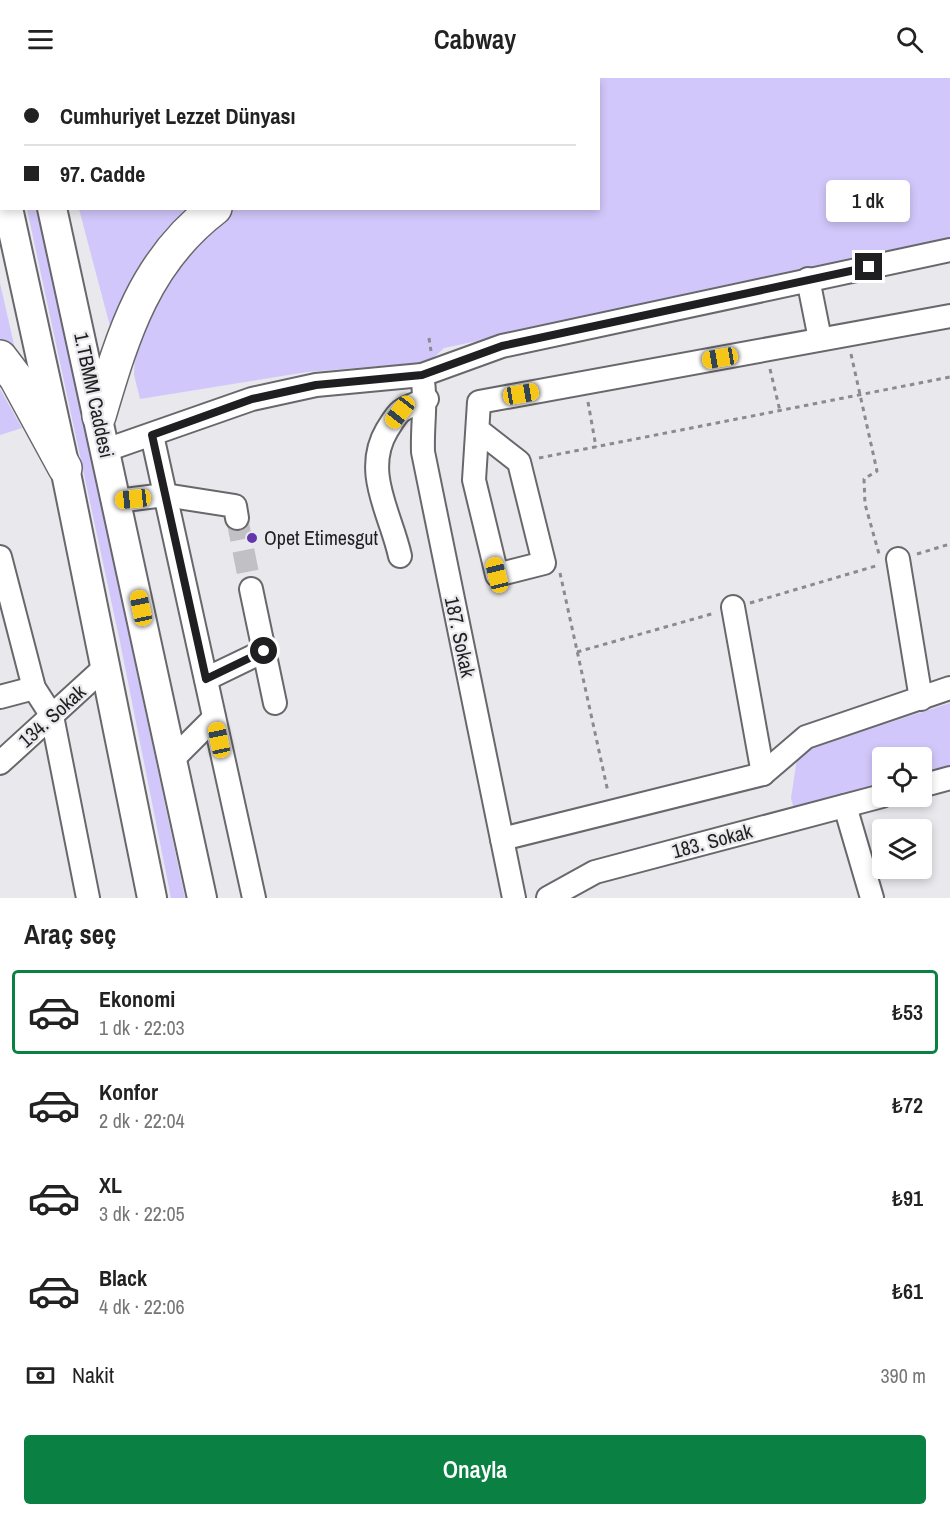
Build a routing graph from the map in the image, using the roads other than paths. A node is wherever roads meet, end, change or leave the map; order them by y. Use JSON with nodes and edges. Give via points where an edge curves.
{"nodes":[{"id":1,"x":8,"y":210,"type":"edge"},
{"id":2,"x":52,"y":210,"type":"edge"},
{"id":3,"x":212,"y":210,"type":"edge"},
{"id":4,"x":950,"y":250,"type":"edge"},
{"id":5,"x":808,"y":279,"type":"junction"},
{"id":6,"x":950,"y":316,"type":"edge"},
{"id":7,"x":820,"y":339,"type":"junction"},
{"id":8,"x":0,"y":357,"type":"edge"},
{"id":9,"x":422,"y":375,"type":"junction"},
{"id":10,"x":426,"y":399,"type":"junction"},
{"id":11,"x":99,"y":416,"type":"junction"},
{"id":12,"x":478,"y":430,"type":"junction"},
{"id":13,"x":152,"y":435,"type":"junction"},
{"id":14,"x":106,"y":450,"type":"junction"},
{"id":15,"x":65,"y":468,"type":"junction"},
{"id":16,"x":165,"y":495,"type":"junction"},
{"id":17,"x":117,"y":501,"type":"junction"},
{"id":18,"x":237,"y":518,"type":"tunnel mouth"},
{"id":19,"x":400,"y":556,"type":"dead end"},
{"id":20,"x":0,"y":557,"type":"edge"},
{"id":21,"x":898,"y":559,"type":"road end"},
{"id":22,"x":251,"y":590,"type":"tunnel mouth"},
{"id":23,"x":733,"y":608,"type":"road end"},
{"id":24,"x":264,"y":651,"type":"junction"},
{"id":25,"x":104,"y":668,"type":"junction"},
{"id":26,"x":206,"y":679,"type":"junction"},
{"id":27,"x":34,"y":688,"type":"junction"},
{"id":28,"x":950,"y":688,"type":"edge"},
{"id":29,"x":0,"y":697,"type":"edge"},
{"id":30,"x":921,"y":699,"type":"junction"},
{"id":31,"x":275,"y":703,"type":"dead end"},
{"id":32,"x":52,"y":716,"type":"junction"},
{"id":33,"x":214,"y":718,"type":"junction"},
{"id":34,"x":173,"y":759,"type":"junction"},
{"id":35,"x":0,"y":763,"type":"edge"},
{"id":36,"x":763,"y":774,"type":"junction"},
{"id":37,"x":950,"y":778,"type":"edge"},
{"id":38,"x":932,"y":783,"type":"edge"},
{"id":39,"x":872,"y":799,"type":"edge"},
{"id":40,"x":845,"y":806,"type":"junction"},
{"id":41,"x":502,"y":839,"type":"junction"},
{"id":42,"x":88,"y":898,"type":"edge"},
{"id":43,"x":152,"y":898,"type":"edge"},
{"id":44,"x":202,"y":898,"type":"edge"},
{"id":45,"x":254,"y":898,"type":"edge"},
{"id":46,"x":514,"y":898,"type":"edge"},
{"id":47,"x":548,"y":898,"type":"edge"},
{"id":48,"x":872,"y":898,"type":"edge"}],
"edges":[{"from":1,"to":15,"type":"main road"},
{"from":2,"to":11,"type":"main road","name":"1.TBMM Caddesi"},
{"from":3,"to":11,"type":"highway","via":[[186,231],[143,293],[121,341]]},
{"from":4,"to":5,"type":"street"},
{"from":5,"to":7,"type":"street"},
{"from":5,"to":9,"type":"street","via":[[502,346]]},
{"from":6,"to":7,"type":"street"},
{"from":7,"to":12,"type":"street","via":[[478,402]]},
{"from":8,"to":15,"type":"highway","via":[[16,378]]},
{"from":9,"to":10,"type":"street","name":"187. Sokak"},
{"from":9,"to":13,"type":"street","via":[[316,385],[252,399]]},
{"from":10,"to":19,"type":"street","via":[[400,412],[382,439],[377,459],[381,498]]},
{"from":10,"to":41,"type":"street","name":"187. Sokak","via":[[423,452]]},
{"from":11,"to":14,"type":"main road","name":"1.TBMM Caddesi"},
{"from":12,"to":12,"type":"street","via":[[474,480],[497,575],[544,563],[519,462]]},
{"from":13,"to":14,"type":"street"},
{"from":13,"to":16,"type":"street"},
{"from":14,"to":17,"type":"main road","name":"1.TBMM Caddesi"},
{"from":15,"to":25,"type":"main road"},
{"from":16,"to":17,"type":"street"},
{"from":16,"to":18,"type":"street","via":[[235,506]]},
{"from":16,"to":26,"type":"street"},
{"from":17,"to":34,"type":"main road","name":"1.TBMM Caddesi"},
{"from":20,"to":27,"type":"street"},
{"from":21,"to":30,"type":"street"},
{"from":22,"to":24,"type":"street"},
{"from":23,"to":36,"type":"street"},
{"from":24,"to":26,"type":"street"},
{"from":24,"to":31,"type":"street"},
{"from":25,"to":32,"type":"street","name":"134. Sokak"},
{"from":25,"to":43,"type":"main road"},
{"from":26,"to":33,"type":"street"},
{"from":27,"to":29,"type":"street"},
{"from":27,"to":32,"type":"street"},
{"from":28,"to":30,"type":"street"},
{"from":30,"to":36,"type":"street","via":[[806,736]]},
{"from":32,"to":35,"type":"street","name":"134. Sokak"},
{"from":32,"to":42,"type":"street"},
{"from":33,"to":34,"type":"street"},
{"from":33,"to":45,"type":"street"},
{"from":34,"to":44,"type":"main road","name":"1.TBMM Caddesi"},
{"from":36,"to":41,"type":"street"},
{"from":37,"to":38,"type":"street"},
{"from":39,"to":40,"type":"street","name":"183. Sokak"},
{"from":40,"to":47,"type":"street","name":"183. Sokak","via":[[595,872]]},
{"from":40,"to":48,"type":"street"},
{"from":41,"to":46,"type":"street","name":"187. Sokak"}]}
